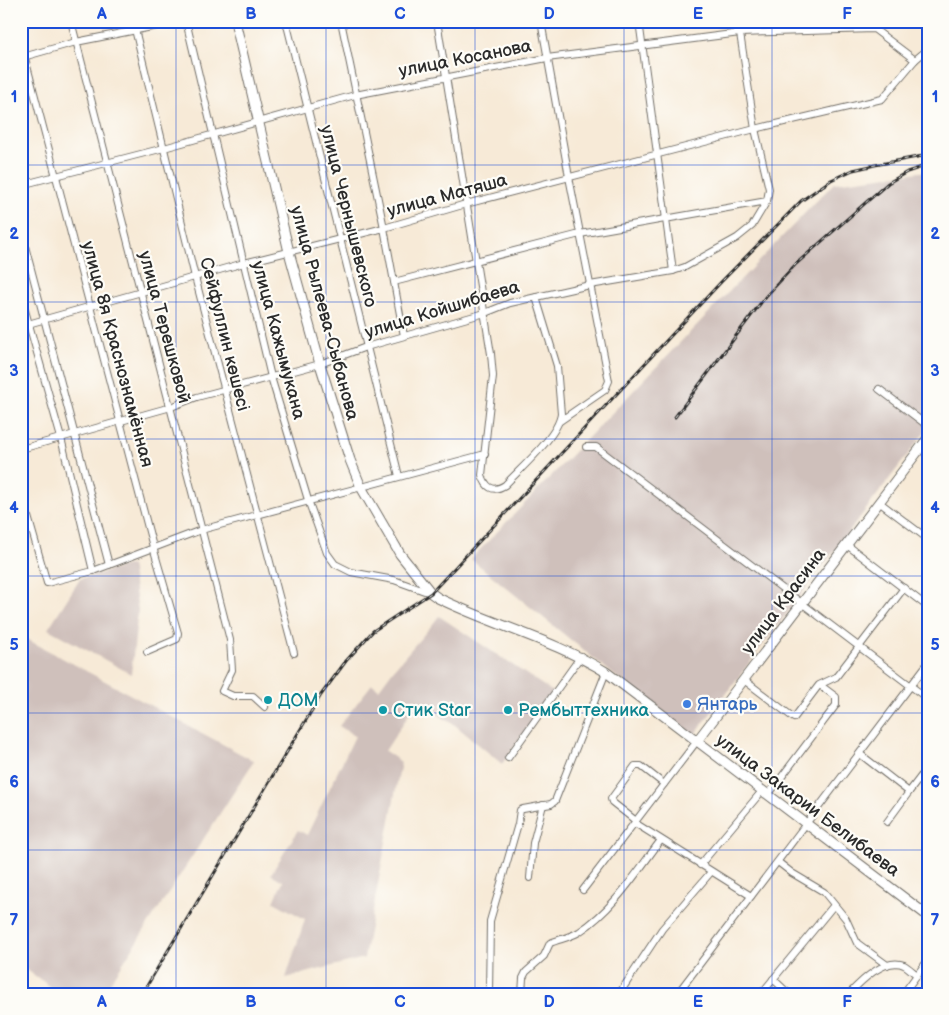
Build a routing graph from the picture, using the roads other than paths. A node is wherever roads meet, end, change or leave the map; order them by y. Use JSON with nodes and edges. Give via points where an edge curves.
{"nodes":[{"id":1,"x":72,"y":21,"type":"edge"},
{"id":2,"x":133,"y":21,"type":"edge"},
{"id":3,"x":184,"y":21,"type":"edge"},
{"id":4,"x":235,"y":21,"type":"edge"},
{"id":5,"x":286,"y":21,"type":"edge"},
{"id":6,"x":341,"y":21,"type":"edge"},
{"id":7,"x":437,"y":21,"type":"edge"},
{"id":8,"x":540,"y":21,"type":"edge"},
{"id":9,"x":639,"y":21,"type":"edge"},
{"id":10,"x":738,"y":21,"type":"edge"},
{"id":11,"x":136,"y":32,"type":"junction"},
{"id":12,"x":740,"y":33,"type":"junction"},
{"id":13,"x":76,"y":42,"type":"junction"},
{"id":14,"x":21,"y":43,"type":"edge"},
{"id":15,"x":642,"y":45,"type":"junction"},
{"id":16,"x":928,"y":49,"type":"edge"},
{"id":17,"x":23,"y":57,"type":"edge"},
{"id":18,"x":547,"y":58,"type":"junction"},
{"id":19,"x":915,"y":60,"type":"junction"},
{"id":20,"x":447,"y":77,"type":"junction"},
{"id":21,"x":355,"y":95,"type":"junction"},
{"id":22,"x":307,"y":108,"type":"junction"},
{"id":23,"x":259,"y":121,"type":"junction"},
{"id":24,"x":755,"y":128,"type":"junction"},
{"id":25,"x":212,"y":134,"type":"junction"},
{"id":26,"x":164,"y":148,"type":"junction"},
{"id":27,"x":657,"y":154,"type":"junction"},
{"id":28,"x":108,"y":162,"type":"junction"},
{"id":29,"x":56,"y":176,"type":"junction"},
{"id":30,"x":569,"y":178,"type":"junction"},
{"id":31,"x":21,"y":185,"type":"edge"},
{"id":32,"x":767,"y":201,"type":"junction"},
{"id":33,"x":466,"y":204,"type":"junction"},
{"id":34,"x":665,"y":219,"type":"junction"},
{"id":35,"x":384,"y":228,"type":"junction"},
{"id":36,"x":21,"y":231,"type":"edge"},
{"id":37,"x":580,"y":234,"type":"junction"},
{"id":38,"x":339,"y":239,"type":"junction"},
{"id":39,"x":289,"y":252,"type":"junction"},
{"id":40,"x":477,"y":261,"type":"junction"},
{"id":41,"x":244,"y":263,"type":"junction"},
{"id":42,"x":673,"y":271,"type":"junction"},
{"id":43,"x":194,"y":276,"type":"junction"},
{"id":44,"x":394,"y":282,"type":"junction"},
{"id":45,"x":590,"y":285,"type":"junction"},
{"id":46,"x":140,"y":292,"type":"junction"},
{"id":47,"x":21,"y":296,"type":"edge"},
{"id":48,"x":536,"y":297,"type":"junction"},
{"id":49,"x":90,"y":306,"type":"junction"},
{"id":50,"x":485,"y":313,"type":"junction"},
{"id":51,"x":45,"y":320,"type":"junction"},
{"id":52,"x":29,"y":324,"type":"junction"},
{"id":53,"x":21,"y":326,"type":"edge"},
{"id":54,"x":404,"y":336,"type":"junction"},
{"id":55,"x":366,"y":347,"type":"junction"},
{"id":56,"x":320,"y":364,"type":"junction"},
{"id":57,"x":271,"y":377,"type":"junction"},
{"id":58,"x":879,"y":389,"type":"dead end"},
{"id":59,"x":224,"y":390,"type":"junction"},
{"id":60,"x":171,"y":407,"type":"junction"},
{"id":61,"x":560,"y":421,"type":"junction"},
{"id":62,"x":121,"y":422,"type":"junction"},
{"id":63,"x":928,"y":426,"type":"edge"},
{"id":64,"x":75,"y":433,"type":"junction"},
{"id":65,"x":61,"y":438,"type":"junction"},
{"id":66,"x":928,"y":438,"type":"edge"},
{"id":67,"x":586,"y":447,"type":"dead end"},
{"id":68,"x":21,"y":449,"type":"edge"},
{"id":69,"x":485,"y":454,"type":"junction"},
{"id":70,"x":398,"y":476,"type":"junction"},
{"id":71,"x":361,"y":487,"type":"junction"},
{"id":72,"x":21,"y":492,"type":"edge"},
{"id":73,"x":308,"y":500,"type":"junction"},
{"id":74,"x":879,"y":502,"type":"junction"},
{"id":75,"x":256,"y":514,"type":"junction"},
{"id":76,"x":201,"y":530,"type":"junction"},
{"id":77,"x":928,"y":539,"type":"edge"},
{"id":78,"x":847,"y":545,"type":"junction"},
{"id":79,"x":153,"y":548,"type":"junction"},
{"id":80,"x":109,"y":565,"type":"junction"},
{"id":81,"x":93,"y":571,"type":"junction"},
{"id":82,"x":904,"y":588,"type":"junction"},
{"id":83,"x":431,"y":593,"type":"junction"},
{"id":84,"x":802,"y":603,"type":"junction"},
{"id":85,"x":928,"y":607,"type":"edge"},
{"id":86,"x":859,"y":647,"type":"junction"},
{"id":87,"x":147,"y":652,"type":"dead end"},
{"id":88,"x":294,"y":653,"type":"dead end"},
{"id":89,"x":581,"y":656,"type":"junction"},
{"id":90,"x":928,"y":663,"type":"edge"},
{"id":91,"x":606,"y":672,"type":"junction"},
{"id":92,"x":744,"y":680,"type":"junction"},
{"id":93,"x":820,"y":685,"type":"junction"},
{"id":94,"x":911,"y":686,"type":"junction"},
{"id":95,"x":928,"y":699,"type":"edge"},
{"id":96,"x":265,"y":707,"type":"dead end"},
{"id":97,"x":697,"y":741,"type":"junction"},
{"id":98,"x":860,"y":754,"type":"junction"},
{"id":99,"x":508,"y":758,"type":"dead end"},
{"id":100,"x":928,"y":767,"type":"edge"},
{"id":101,"x":664,"y":784,"type":"junction"},
{"id":102,"x":909,"y":792,"type":"junction"},
{"id":103,"x":765,"y":793,"type":"junction"},
{"id":104,"x":543,"y":806,"type":"junction"},
{"id":105,"x":636,"y":822,"type":"junction"},
{"id":106,"x":887,"y":822,"type":"dead end"},
{"id":107,"x":806,"y":824,"type":"junction"},
{"id":108,"x":661,"y":840,"type":"junction"},
{"id":109,"x":778,"y":862,"type":"junction"},
{"id":110,"x":700,"y":865,"type":"junction"},
{"id":111,"x":711,"y":872,"type":"junction"},
{"id":112,"x":530,"y":878,"type":"dead end"},
{"id":113,"x":583,"y":890,"type":"dead end"},
{"id":114,"x":751,"y":896,"type":"junction"},
{"id":115,"x":834,"y":905,"type":"junction"},
{"id":116,"x":928,"y":916,"type":"edge"},
{"id":117,"x":928,"y":960,"type":"edge"},
{"id":118,"x":887,"y":965,"type":"junction"},
{"id":119,"x":917,"y":975,"type":"junction"},
{"id":120,"x":773,"y":979,"type":"junction"},
{"id":121,"x":488,"y":994,"type":"edge"},
{"id":122,"x":522,"y":994,"type":"edge"},
{"id":123,"x":619,"y":994,"type":"edge"},
{"id":124,"x":677,"y":994,"type":"edge"},
{"id":125,"x":761,"y":994,"type":"edge"},
{"id":126,"x":789,"y":994,"type":"edge"},
{"id":127,"x":848,"y":994,"type":"edge"},
{"id":128,"x":903,"y":994,"type":"edge"}],
"edges":[{"from":1,"to":13,"type":"street","name":"улица Терешковой"},
{"from":2,"to":11,"type":"street","name":"Сейфуллин көшесі"},
{"from":3,"to":11,"type":"street"},
{"from":3,"to":25,"type":"street","name":"улица Кажымукана"},
{"from":4,"to":23,"type":"street","name":"улица Рылеева-Сыбанова"},
{"from":5,"to":22,"type":"street","name":"улица Чернышевского"},
{"from":6,"to":21,"type":"street"},
{"from":7,"to":20,"type":"street"},
{"from":8,"to":18,"type":"street"},
{"from":9,"to":15,"type":"street"},
{"from":10,"to":12,"type":"street"},
{"from":11,"to":13,"type":"street"},
{"from":11,"to":26,"type":"street","name":"Сейфуллин көшесі"},
{"from":12,"to":15,"type":"street","name":"улица Косанова"},
{"from":12,"to":19,"type":"street","name":"улица Косанова","via":[[874,29]]},
{"from":12,"to":24,"type":"street"},
{"from":13,"to":17,"type":"street"},
{"from":13,"to":28,"type":"street","name":"улица Терешковой"},
{"from":14,"to":17,"type":"street","name":"улица 8я Краснознамённая"},
{"from":15,"to":18,"type":"street","name":"улица Косанова"},
{"from":15,"to":27,"type":"street"},
{"from":16,"to":19,"type":"street"},
{"from":17,"to":29,"type":"street","name":"улица 8я Краснознамённая"},
{"from":18,"to":20,"type":"street","name":"улица Косанова"},
{"from":18,"to":30,"type":"street"},
{"from":19,"to":24,"type":"street","name":"улица Матяша","via":[[882,99]]},
{"from":20,"to":21,"type":"street","name":"улица Косанова"},
{"from":20,"to":33,"type":"street"},
{"from":21,"to":22,"type":"street","name":"улица Косанова"},
{"from":21,"to":35,"type":"street"},
{"from":22,"to":23,"type":"street","name":"улица Косанова"},
{"from":22,"to":38,"type":"street","name":"улица Чернышевского"},
{"from":23,"to":25,"type":"street","name":"улица Косанова"},
{"from":23,"to":39,"type":"street","name":"улица Рылеева-Сыбанова"},
{"from":24,"to":27,"type":"street","name":"улица Матяша"},
{"from":24,"to":32,"type":"street","via":[[769,189]]},
{"from":25,"to":26,"type":"street","name":"улица Косанова"},
{"from":25,"to":41,"type":"street","name":"улица Кажымукана"},
{"from":26,"to":28,"type":"street","name":"улица Косанова"},
{"from":26,"to":43,"type":"street","name":"Сейфуллин көшесі"},
{"from":27,"to":30,"type":"street","name":"улица Матяша"},
{"from":27,"to":34,"type":"street"},
{"from":28,"to":29,"type":"street","name":"улица Косанова"},
{"from":28,"to":46,"type":"street","name":"улица Терешковой"},
{"from":29,"to":31,"type":"street","name":"улица Косанова"},
{"from":29,"to":49,"type":"street","name":"улица 8я Краснознамённая"},
{"from":30,"to":33,"type":"street","name":"улица Матяша"},
{"from":30,"to":37,"type":"street"},
{"from":32,"to":34,"type":"street"},
{"from":32,"to":42,"type":"street","name":"улица Койшибаева","via":[[752,226],[737,238]]},
{"from":33,"to":35,"type":"street","name":"улица Матяша"},
{"from":33,"to":40,"type":"street"},
{"from":34,"to":37,"type":"street"},
{"from":34,"to":42,"type":"street"},
{"from":35,"to":38,"type":"street","name":"улица Матяша"},
{"from":35,"to":44,"type":"street"},
{"from":36,"to":51,"type":"street"},
{"from":37,"to":40,"type":"street"},
{"from":37,"to":45,"type":"street"},
{"from":38,"to":39,"type":"street","name":"улица Матяша"},
{"from":38,"to":55,"type":"street","name":"улица Чернышевского"},
{"from":39,"to":41,"type":"street","name":"улица Матяша"},
{"from":39,"to":56,"type":"street","name":"улица Рылеева-Сыбанова"},
{"from":40,"to":44,"type":"street"},
{"from":40,"to":50,"type":"street"},
{"from":41,"to":43,"type":"street","name":"улица Матяша"},
{"from":41,"to":57,"type":"street","name":"улица Кажымукана"},
{"from":42,"to":45,"type":"street","name":"улица Койшибаева"},
{"from":43,"to":46,"type":"street","name":"улица Матяша"},
{"from":43,"to":59,"type":"street","name":"Сейфуллин көшесі"},
{"from":44,"to":54,"type":"street"},
{"from":45,"to":48,"type":"street","name":"улица Койшибаева"},
{"from":45,"to":61,"type":"street","via":[[609,382],[605,390]]},
{"from":46,"to":49,"type":"street","name":"улица Матяша"},
{"from":46,"to":60,"type":"street","name":"улица Терешковой"},
{"from":47,"to":52,"type":"street"},
{"from":48,"to":50,"type":"street","name":"улица Койшибаева"},
{"from":48,"to":61,"type":"street","via":[[557,366]]},
{"from":49,"to":51,"type":"street","name":"улица Матяша"},
{"from":49,"to":62,"type":"street","name":"улица 8я Краснознамённая"},
{"from":50,"to":54,"type":"street","name":"улица Койшибаева"},
{"from":50,"to":69,"type":"street","via":[[493,376]]},
{"from":51,"to":52,"type":"street","name":"улица Матяша"},
{"from":51,"to":64,"type":"street"},
{"from":52,"to":53,"type":"street","name":"улица Матяша"},
{"from":52,"to":65,"type":"street"},
{"from":54,"to":55,"type":"street","name":"улица Койшибаева"},
{"from":55,"to":56,"type":"street","name":"улица Койшибаева"},
{"from":55,"to":70,"type":"street","name":"улица Чернышевского"},
{"from":56,"to":57,"type":"street","name":"улица Койшибаева"},
{"from":56,"to":71,"type":"street","name":"улица Рылеева-Сыбанова"},
{"from":57,"to":59,"type":"street","name":"улица Койшибаева"},
{"from":57,"to":73,"type":"street","name":"улица Кажымукана"},
{"from":58,"to":63,"type":"street"},
{"from":59,"to":60,"type":"street","name":"улица Койшибаева"},
{"from":59,"to":75,"type":"street","name":"Сейфуллин көшесі"},
{"from":60,"to":62,"type":"street","name":"улица Койшибаева"},
{"from":60,"to":76,"type":"street","name":"улица Терешковой"},
{"from":61,"to":69,"type":"street","via":[[545,443],[499,488],[485,484],[482,474]]},
{"from":62,"to":64,"type":"street","name":"улица Койшибаева"},
{"from":62,"to":79,"type":"street","name":"улица 8я Краснознамённая"},
{"from":64,"to":65,"type":"street","name":"улица Койшибаева"},
{"from":64,"to":80,"type":"street"},
{"from":65,"to":68,"type":"street","name":"улица Койшибаева"},
{"from":65,"to":81,"type":"street"},
{"from":66,"to":74,"type":"street","name":"улица Красина"},
{"from":67,"to":84,"type":"street","via":[[596,446]]},
{"from":69,"to":70,"type":"street"},
{"from":70,"to":71,"type":"street"},
{"from":71,"to":73,"type":"street"},
{"from":71,"to":83,"type":"street","name":"улица Рылеева-Сыбанова","via":[[400,554]]},
{"from":72,"to":81,"type":"street","via":[[47,583]]},
{"from":73,"to":75,"type":"street"},
{"from":73,"to":83,"type":"street","name":"улица Кажымукана","via":[[327,553],[335,564],[351,572],[394,580]]},
{"from":74,"to":77,"type":"street"},
{"from":74,"to":78,"type":"street","name":"улица Красина"},
{"from":75,"to":76,"type":"street"},
{"from":75,"to":88,"type":"street","name":"Сейфуллин көшесі"},
{"from":76,"to":79,"type":"street"},
{"from":76,"to":96,"type":"street","name":"улица Терешковой","via":[[230,640],[232,670],[222,691],[233,696],[253,696]]},
{"from":78,"to":82,"type":"street"},
{"from":78,"to":84,"type":"street","name":"улица Красина"},
{"from":79,"to":80,"type":"street"},
{"from":79,"to":87,"type":"street","name":"улица 8я Краснознамённая","via":[[178,633],[177,639]]},
{"from":80,"to":81,"type":"street"},
{"from":82,"to":85,"type":"street"},
{"from":82,"to":86,"type":"street"},
{"from":83,"to":89,"type":"street","name":"улица Закарии Белибаева"},
{"from":84,"to":86,"type":"street"},
{"from":84,"to":92,"type":"street","name":"улица Красина"},
{"from":86,"to":93,"type":"street","via":[[836,677]]},
{"from":86,"to":94,"type":"street"},
{"from":89,"to":91,"type":"street","name":"улица Закарии Белибаева"},
{"from":89,"to":99,"type":"street"},
{"from":90,"to":94,"type":"street"},
{"from":91,"to":97,"type":"street","name":"улица Закарии Белибаева"},
{"from":91,"to":104,"type":"street","via":[[555,801]]},
{"from":92,"to":93,"type":"street","via":[[794,718]]},
{"from":92,"to":97,"type":"street","name":"улица Красина"},
{"from":93,"to":103,"type":"street","via":[[836,697],[836,705]]},
{"from":94,"to":95,"type":"street"},
{"from":94,"to":98,"type":"street"},
{"from":97,"to":101,"type":"street","name":"улица Красина"},
{"from":97,"to":103,"type":"street","name":"улица Закарии Белибаева"},
{"from":98,"to":102,"type":"street"},
{"from":98,"to":107,"type":"street"},
{"from":100,"to":102,"type":"street"},
{"from":101,"to":105,"type":"street","name":"улица Красина"},
{"from":101,"to":105,"type":"street","via":[[641,766],[634,766],[612,802]]},
{"from":102,"to":106,"type":"street"},
{"from":103,"to":107,"type":"street","name":"улица Закарии Белибаева"},
{"from":103,"to":110,"type":"street"},
{"from":104,"to":112,"type":"street","via":[[533,842]]},
{"from":104,"to":121,"type":"street","via":[[523,809],[518,814],[518,824],[490,921]]},
{"from":105,"to":108,"type":"street"},
{"from":105,"to":113,"type":"street","name":"улица Красина"},
{"from":107,"to":109,"type":"street"},
{"from":107,"to":116,"type":"street","name":"улица Закарии Белибаева"},
{"from":108,"to":110,"type":"street"},
{"from":108,"to":122,"type":"street","via":[[601,914],[578,932],[550,943],[544,956],[526,972]]},
{"from":109,"to":114,"type":"street"},
{"from":109,"to":115,"type":"street","via":[[824,892]]},
{"from":110,"to":111,"type":"street"},
{"from":111,"to":114,"type":"street"},
{"from":111,"to":123,"type":"street","via":[[662,929]]},
{"from":114,"to":124,"type":"street"},
{"from":115,"to":118,"type":"street","via":[[846,919],[857,943]]},
{"from":115,"to":120,"type":"street"},
{"from":117,"to":119,"type":"street"},
{"from":118,"to":119,"type":"street","via":[[903,964]]},
{"from":118,"to":127,"type":"street","via":[[862,979]]},
{"from":119,"to":128,"type":"street"},
{"from":120,"to":125,"type":"street"},
{"from":120,"to":126,"type":"street"}]}
